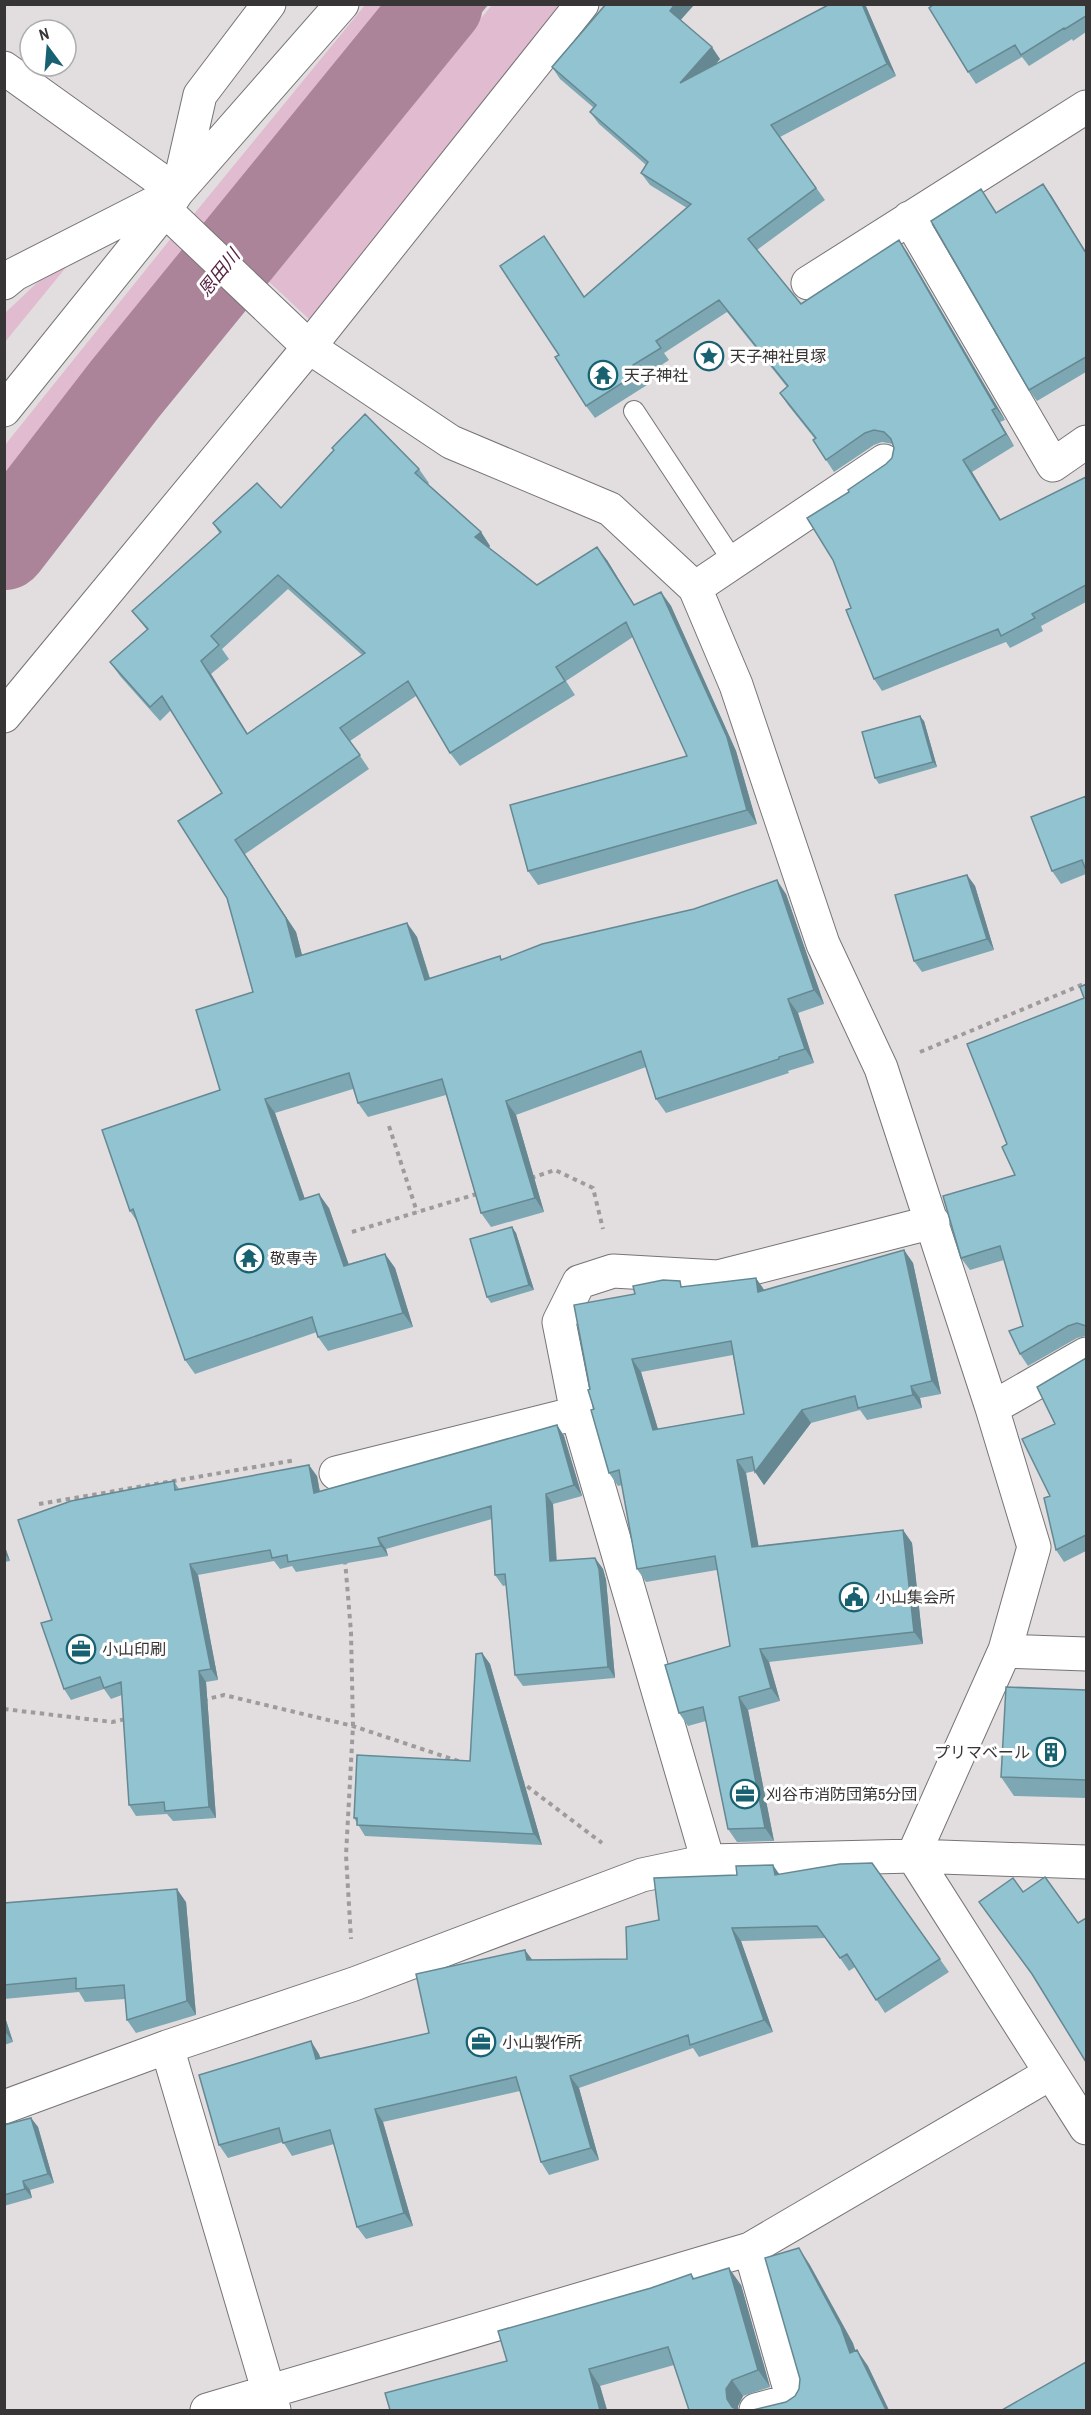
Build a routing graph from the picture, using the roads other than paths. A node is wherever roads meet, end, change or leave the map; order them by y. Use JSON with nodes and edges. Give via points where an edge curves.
{"nodes":[{"id":1,"x":269,"y":4,"type":"edge"},
{"id":2,"x":342,"y":4,"type":"edge"},
{"id":3,"x":582,"y":4,"type":"edge"},
{"id":4,"x":4,"y":68,"type":"edge"},
{"id":5,"x":1086,"y":107,"type":"edge"},
{"id":6,"x":171,"y":201,"type":"junction"},
{"id":7,"x":909,"y":218,"type":"junction"},
{"id":8,"x":4,"y":283,"type":"edge"},
{"id":9,"x":808,"y":283,"type":"dead end"},
{"id":10,"x":309,"y":347,"type":"junction"},
{"id":11,"x":4,"y":410,"type":"edge"},
{"id":12,"x":634,"y":411,"type":"dead end"},
{"id":13,"x":1086,"y":442,"type":"edge"},
{"id":14,"x":884,"y":461,"type":"dead end"},
{"id":15,"x":733,"y":561,"type":"junction"},
{"id":16,"x":695,"y":588,"type":"junction"},
{"id":17,"x":4,"y":716,"type":"edge"},
{"id":18,"x":933,"y":1222,"type":"junction"},
{"id":19,"x":1086,"y":1354,"type":"edge"},
{"id":20,"x":992,"y":1408,"type":"junction"},
{"id":21,"x":577,"y":1413,"type":"junction"},
{"id":22,"x":336,"y":1473,"type":"road end"},
{"id":23,"x":1005,"y":1650,"type":"junction"},
{"id":24,"x":1086,"y":1654,"type":"edge"},
{"id":25,"x":913,"y":1856,"type":"junction"},
{"id":26,"x":708,"y":1861,"type":"junction"},
{"id":27,"x":1086,"y":1862,"type":"edge"},
{"id":28,"x":167,"y":2047,"type":"junction"},
{"id":29,"x":1051,"y":2073,"type":"junction"},
{"id":30,"x":4,"y":2107,"type":"edge"},
{"id":31,"x":1086,"y":2128,"type":"edge"},
{"id":32,"x":750,"y":2249,"type":"junction"},
{"id":33,"x":271,"y":2402,"type":"edge"},
{"id":34,"x":207,"y":2410,"type":"edge"},
{"id":35,"x":756,"y":2410,"type":"edge"}],
"edges":[{"from":1,"to":6,"type":"street","via":[[200,95]]},
{"from":2,"to":6,"type":"street"},
{"from":3,"to":10,"type":"street"},
{"from":4,"to":6,"type":"street"},
{"from":5,"to":7,"type":"street"},
{"from":6,"to":8,"type":"street","via":[[15,274]]},
{"from":6,"to":10,"type":"street"},
{"from":6,"to":11,"type":"street"},
{"from":7,"to":9,"type":"street"},
{"from":7,"to":13,"type":"street","via":[[1053,465]]},
{"from":10,"to":16,"type":"street","via":[[451,442],[610,509]]},
{"from":10,"to":17,"type":"street"},
{"from":12,"to":15,"type":"lane"},
{"from":14,"to":15,"type":"street"},
{"from":15,"to":16,"type":"street"},
{"from":16,"to":18,"type":"street","via":[[736,685],[824,944],[881,1068]]},
{"from":18,"to":20,"type":"street"},
{"from":18,"to":21,"type":"street","via":[[717,1277],[614,1271],[579,1282],[559,1322]]},
{"from":19,"to":20,"type":"street"},
{"from":20,"to":23,"type":"street","via":[[1034,1547]]},
{"from":21,"to":22,"type":"street"},
{"from":21,"to":26,"type":"street"},
{"from":23,"to":24,"type":"street"},
{"from":23,"to":25,"type":"street"},
{"from":25,"to":26,"type":"street"},
{"from":25,"to":27,"type":"street"},
{"from":25,"to":29,"type":"street"},
{"from":26,"to":28,"type":"street","via":[[642,1875],[354,1984]]},
{"from":28,"to":30,"type":"street"},
{"from":28,"to":33,"type":"street"},
{"from":29,"to":31,"type":"street"},
{"from":29,"to":32,"type":"street"},
{"from":32,"to":33,"type":"street"},
{"from":32,"to":35,"type":"street","via":[[793,2400]]},
{"from":33,"to":34,"type":"street"}]}
